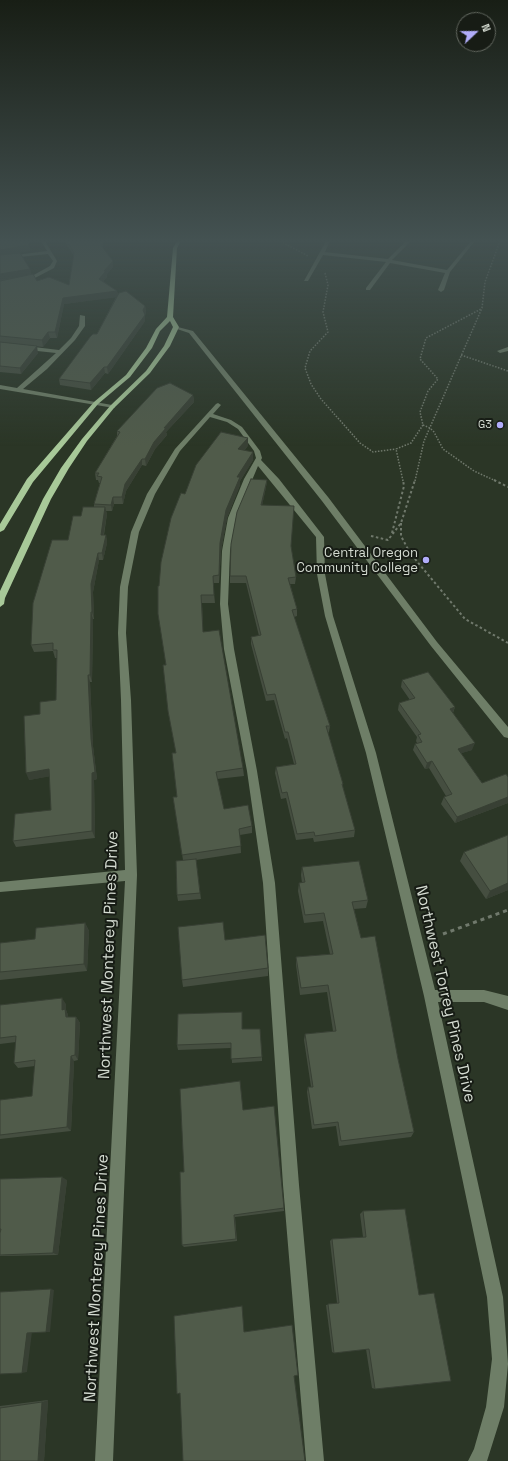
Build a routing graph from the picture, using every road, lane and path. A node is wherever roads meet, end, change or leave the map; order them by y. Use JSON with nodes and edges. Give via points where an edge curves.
{"nodes":[{"id":1,"x":171,"y":309,"type":"edge"},
{"id":2,"x":324,"y":309,"type":"edge"},
{"id":3,"x":480,"y":309,"type":"edge"},
{"id":4,"x":481,"y":309,"type":"edge"},
{"id":5,"x":82,"y":316,"type":"dead end"},
{"id":6,"x":170,"y":317,"type":"junction"},
{"id":7,"x":176,"y":327,"type":"junction"},
{"id":8,"x":0,"y":345,"type":"edge"},
{"id":9,"x":508,"y":348,"type":"edge"},
{"id":10,"x":500,"y":351,"type":"dead end"},
{"id":11,"x":61,"y":352,"type":"junction"},
{"id":12,"x":461,"y":355,"type":"junction"},
{"id":13,"x":508,"y":372,"type":"edge"},
{"id":14,"x":0,"y":387,"type":"edge"},
{"id":15,"x":20,"y":389,"type":"junction"},
{"id":16,"x":96,"y":403,"type":"junction"},
{"id":17,"x":218,"y":405,"type":"dead end"},
{"id":18,"x":112,"y":406,"type":"junction"},
{"id":19,"x":209,"y":415,"type":"junction"},
{"id":20,"x":423,"y":424,"type":"junction"},
{"id":21,"x":430,"y":428,"type":"junction"},
{"id":22,"x":396,"y":449,"type":"junction"},
{"id":23,"x":258,"y":461,"type":"junction"},
{"id":24,"x":508,"y":487,"type":"edge"},
{"id":25,"x":401,"y":523,"type":"junction"},
{"id":26,"x":0,"y":530,"type":"edge"},
{"id":27,"x":349,"y":531,"type":"junction"},
{"id":28,"x":392,"y":535,"type":"junction"},
{"id":29,"x":0,"y":604,"type":"edge"},
{"id":30,"x":508,"y":643,"type":"edge"},
{"id":31,"x":508,"y":734,"type":"edge"},
{"id":32,"x":131,"y":875,"type":"junction"},
{"id":33,"x":0,"y":887,"type":"edge"},
{"id":34,"x":508,"y":910,"type":"edge"},
{"id":35,"x":443,"y":934,"type":"dead end"},
{"id":36,"x":430,"y":996,"type":"junction"},
{"id":37,"x":508,"y":1003,"type":"edge"},
{"id":38,"x":104,"y":1461,"type":"edge"},
{"id":39,"x":315,"y":1461,"type":"edge"},
{"id":40,"x":477,"y":1461,"type":"edge"}],
"edges":[{"from":1,"to":6,"type":"main road"},
{"from":2,"to":22,"type":"path","via":[[328,332],[310,351],[305,368],[311,384],[360,443],[373,452]]},
{"from":3,"to":20,"type":"path","via":[[426,338],[420,359],[438,379],[428,391],[420,412]]},
{"from":4,"to":12,"type":"path"},
{"from":5,"to":11,"type":"street","via":[[82,326]]},
{"from":6,"to":7,"type":"main road"},
{"from":6,"to":16,"type":"main road","via":[[158,330],[128,376]]},
{"from":7,"to":18,"type":"main road","via":[[168,346],[148,372]]},
{"from":7,"to":27,"type":"street","via":[[191,332]]},
{"from":8,"to":11,"type":"street"},
{"from":9,"to":10,"type":"street"},
{"from":11,"to":15,"type":"street"},
{"from":12,"to":13,"type":"path"},
{"from":12,"to":21,"type":"path"},
{"from":14,"to":15,"type":"street"},
{"from":15,"to":16,"type":"street"},
{"from":16,"to":18,"type":"street"},
{"from":16,"to":26,"type":"main road","via":[[30,481]]},
{"from":17,"to":19,"type":"street","name":"Northwest Monterey Pines Drive"},
{"from":18,"to":29,"type":"main road","via":[[84,440],[50,493]]},
{"from":19,"to":23,"type":"street","via":[[229,421],[240,428],[257,451]]},
{"from":19,"to":32,"type":"street","name":"Northwest Monterey Pines Drive","via":[[177,450],[151,494],[136,532],[124,587],[122,633]]},
{"from":20,"to":21,"type":"path"},
{"from":20,"to":22,"type":"path","via":[[411,443]]},
{"from":21,"to":24,"type":"path","via":[[443,449],[474,471]]},
{"from":21,"to":25,"type":"path"},
{"from":22,"to":28,"type":"path","via":[[404,486]]},
{"from":23,"to":36,"type":"street","name":"Northwest Torrey Pines Drive","via":[[320,537],[321,574],[329,616],[371,753]]},
{"from":23,"to":39,"type":"street","via":[[232,518],[226,551],[224,604],[229,649],[252,771],[269,883],[291,1185]]},
{"from":25,"to":28,"type":"path"},
{"from":25,"to":30,"type":"path","via":[[401,536],[410,553],[465,619]]},
{"from":27,"to":28,"type":"path","via":[[388,540]]},
{"from":27,"to":31,"type":"street","via":[[434,644]]},
{"from":32,"to":33,"type":"street"},
{"from":32,"to":38,"type":"street","name":"Northwest Monterey Pines Drive"},
{"from":34,"to":35,"type":"path"},
{"from":36,"to":37,"type":"street","via":[[484,996]]},
{"from":36,"to":40,"type":"street","name":"Northwest Torrey Pines Drive","via":[[495,1297],[500,1359],[495,1407],[482,1453]]}]}
